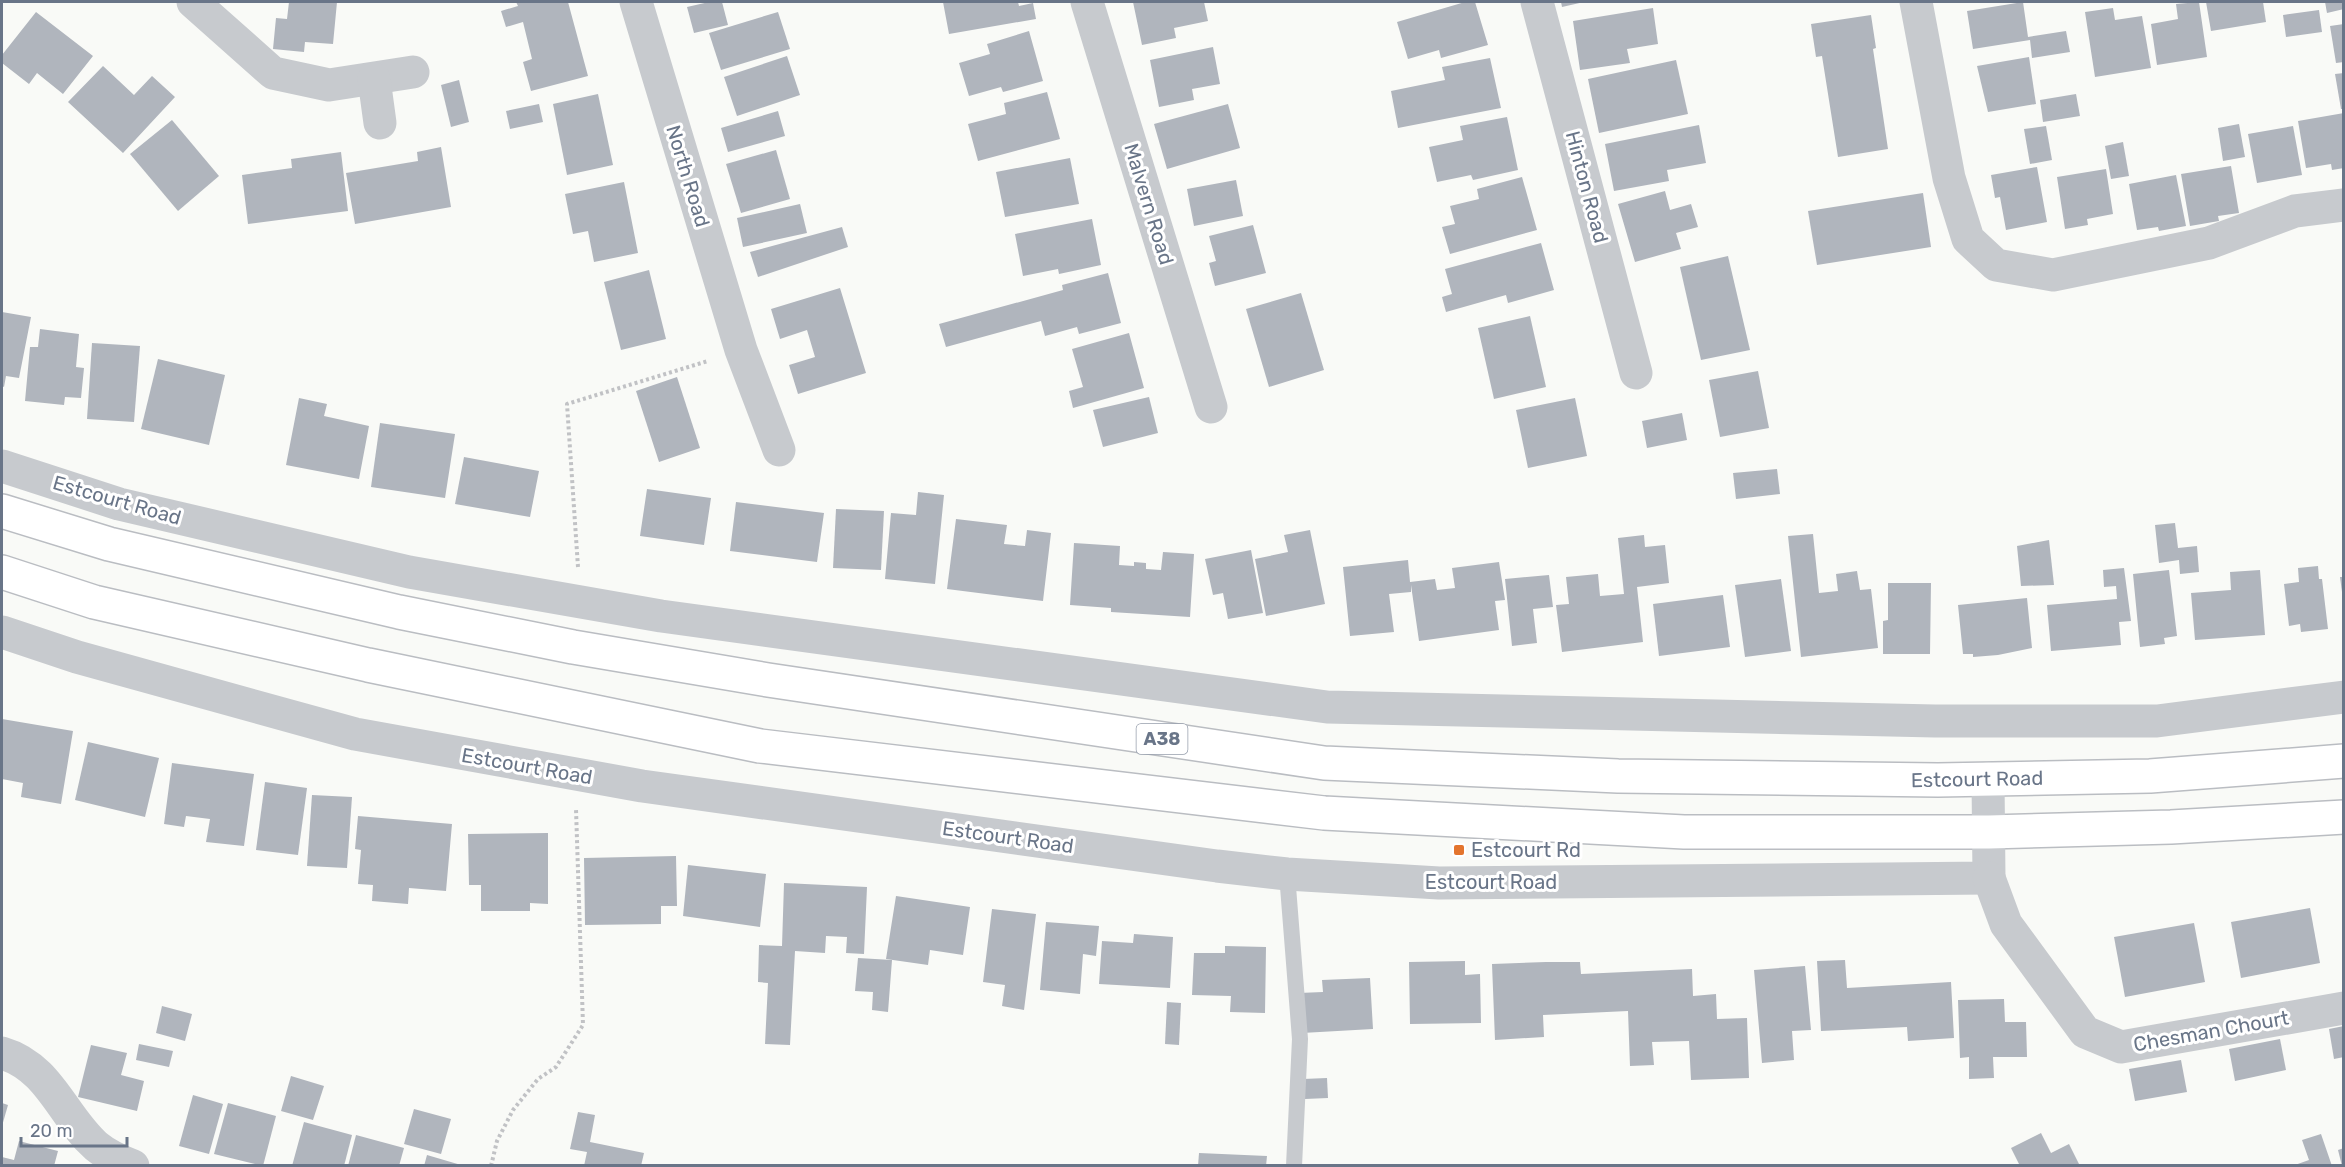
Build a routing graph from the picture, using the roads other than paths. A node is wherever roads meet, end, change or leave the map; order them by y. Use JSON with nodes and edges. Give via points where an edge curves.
{"nodes":[{"id":1,"x":193,"y":2,"type":"edge"},
{"id":2,"x":636,"y":2,"type":"edge"},
{"id":3,"x":1087,"y":2,"type":"edge"},
{"id":4,"x":1537,"y":2,"type":"edge"},
{"id":5,"x":1916,"y":2,"type":"edge"},
{"id":6,"x":413,"y":72,"type":"dead end"},
{"id":7,"x":374,"y":78,"type":"junction"},
{"id":8,"x":380,"y":123,"type":"dead end"},
{"id":9,"x":2343,"y":205,"type":"edge"},
{"id":10,"x":1636,"y":373,"type":"dead end"},
{"id":11,"x":1211,"y":407,"type":"dead end"},
{"id":12,"x":779,"y":450,"type":"dead end"},
{"id":13,"x":2,"y":465,"type":"edge"},
{"id":14,"x":2,"y":511,"type":"edge"},
{"id":15,"x":2,"y":572,"type":"edge"},
{"id":16,"x":409,"y":572,"type":"junction"},
{"id":17,"x":399,"y":612,"type":"junction"},
{"id":18,"x":2,"y":632,"type":"edge"},
{"id":19,"x":2343,"y":698,"type":"edge"},
{"id":20,"x":2343,"y":761,"type":"edge"},
{"id":21,"x":1988,"y":779,"type":"junction"},
{"id":22,"x":2343,"y":817,"type":"edge"},
{"id":23,"x":1989,"y":832,"type":"junction"},
{"id":24,"x":1287,"y":874,"type":"junction"},
{"id":25,"x":1989,"y":878,"type":"junction"},
{"id":26,"x":2343,"y":1008,"type":"edge"},
{"id":27,"x":2,"y":1053,"type":"edge"},
{"id":28,"x":133,"y":1166,"type":"edge"},
{"id":29,"x":1294,"y":1166,"type":"edge"}],
"edges":[{"from":1,"to":7,"type":"street","via":[[273,73],[328,85]]},
{"from":2,"to":12,"type":"street","name":"North Road","via":[[741,350]]},
{"from":3,"to":11,"type":"street","name":"Malvern Road"},
{"from":4,"to":10,"type":"street","name":"Hinton Road"},
{"from":5,"to":9,"type":"street","via":[[1949,178],[1968,239],[1996,265],[2053,275],[2209,243],[2295,211]]},
{"from":6,"to":7,"type":"street"},
{"from":7,"to":8,"type":"street"},
{"from":13,"to":16,"type":"street","name":"Estcourt Road","via":[[119,504]]},
{"from":14,"to":17,"type":"main road","name":"Estcourt Road","number":"A38","via":[[110,544]]},
{"from":15,"to":23,"type":"main road","via":[[94,602],[357,663],[760,746],[1324,813],[1683,832]]},
{"from":16,"to":17,"type":"street"},
{"from":16,"to":19,"type":"street","name":"Estcourt Road","via":[[661,616],[1327,707],[2145,721]]},
{"from":17,"to":21,"type":"main road","name":"Estcourt Road","number":"A38","via":[[768,680],[1324,763],[1618,776]]},
{"from":18,"to":24,"type":"street","name":"Estcourt Road","via":[[77,657],[355,734],[574,775]]},
{"from":20,"to":21,"type":"main road","name":"Estcourt Road","number":"A38","via":[[2150,776]]},
{"from":21,"to":23,"type":"street"},
{"from":22,"to":23,"type":"main road"},
{"from":23,"to":25,"type":"street"},
{"from":24,"to":25,"type":"street","name":"Estcourt Road","via":[[1439,883]]},
{"from":24,"to":29,"type":"lane","via":[[1300,1039]]},
{"from":25,"to":26,"type":"street","name":"Chesman Chourt","via":[[2006,924],[2085,1032],[2121,1047]]},
{"from":27,"to":28,"type":"street","via":[[36,1070],[95,1145]]}]}
